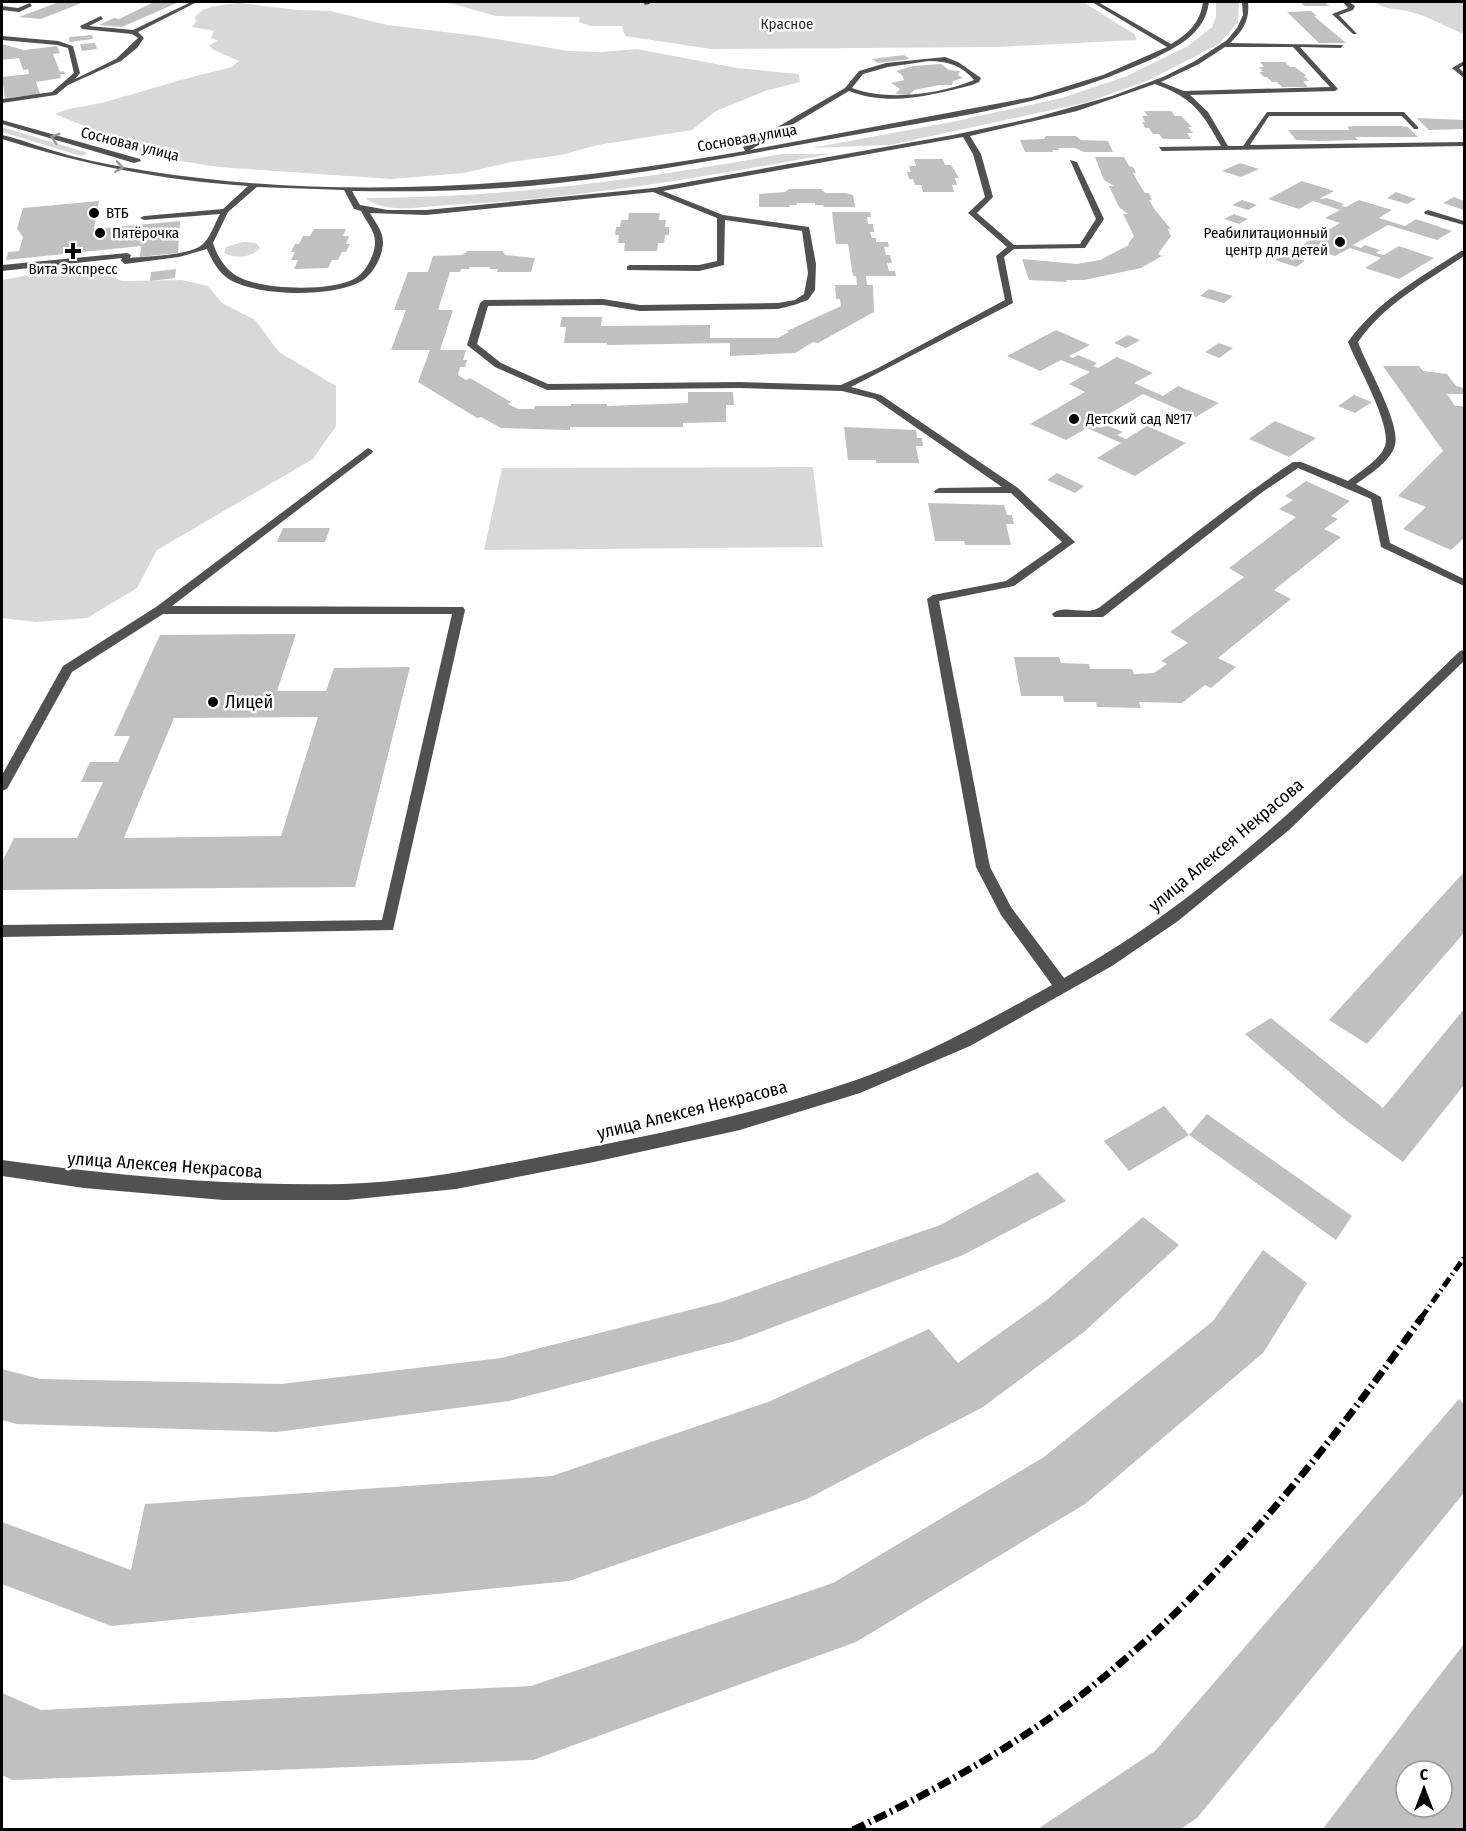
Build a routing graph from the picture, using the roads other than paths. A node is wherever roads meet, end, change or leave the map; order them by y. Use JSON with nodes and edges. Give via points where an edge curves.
{"nodes":[{"id":1,"x":134,"y":2,"type":"edge"},
{"id":2,"x":194,"y":2,"type":"edge"},
{"id":3,"x":1095,"y":2,"type":"edge"},
{"id":4,"x":1206,"y":2,"type":"edge"},
{"id":5,"x":1245,"y":2,"type":"edge"},
{"id":6,"x":1346,"y":2,"type":"edge"},
{"id":7,"x":30,"y":5,"type":"dead end"},
{"id":8,"x":126,"y":6,"type":"dead end"},
{"id":9,"x":2,"y":8,"type":"edge"},
{"id":10,"x":101,"y":18,"type":"dead end"},
{"id":11,"x":134,"y":32,"type":"junction"},
{"id":12,"x":1355,"y":33,"type":"dead end"},
{"id":13,"x":2,"y":38,"type":"edge"},
{"id":14,"x":1226,"y":45,"type":"junction"},
{"id":15,"x":1170,"y":46,"type":"junction"},
{"id":16,"x":1295,"y":46,"type":"junction"},
{"id":17,"x":1341,"y":46,"type":"dead end"},
{"id":18,"x":1464,"y":63,"type":"edge"},
{"id":19,"x":1464,"y":76,"type":"edge"},
{"id":20,"x":1155,"y":82,"type":"junction"},
{"id":21,"x":67,"y":84,"type":"junction"},
{"id":22,"x":848,"y":89,"type":"junction"},
{"id":23,"x":1185,"y":93,"type":"junction"},
{"id":24,"x":2,"y":101,"type":"edge"},
{"id":25,"x":2,"y":122,"type":"edge"},
{"id":26,"x":965,"y":134,"type":"junction"},
{"id":27,"x":2,"y":137,"type":"edge"},
{"id":28,"x":1464,"y":144,"type":"edge"},
{"id":29,"x":1432,"y":146,"type":"junction"},
{"id":30,"x":765,"y":149,"type":"junction"},
{"id":31,"x":1162,"y":149,"type":"dead end"},
{"id":32,"x":1226,"y":149,"type":"junction"},
{"id":33,"x":1244,"y":149,"type":"junction"},
{"id":34,"x":807,"y":150,"type":"dead end"},
{"id":35,"x":882,"y":150,"type":"junction"},
{"id":36,"x":818,"y":151,"type":"dead end"},
{"id":37,"x":738,"y":154,"type":"junction"},
{"id":38,"x":1073,"y":162,"type":"dead end"},
{"id":39,"x":143,"y":163,"type":"dead end"},
{"id":40,"x":153,"y":165,"type":"dead end"},
{"id":41,"x":255,"y":184,"type":"junction"},
{"id":42,"x":347,"y":188,"type":"junction"},
{"id":43,"x":654,"y":190,"type":"junction"},
{"id":44,"x":365,"y":210,"type":"junction"},
{"id":45,"x":225,"y":211,"type":"junction"},
{"id":46,"x":1428,"y":212,"type":"dead end"},
{"id":47,"x":721,"y":217,"type":"junction"},
{"id":48,"x":144,"y":218,"type":"dead end"},
{"id":49,"x":1464,"y":223,"type":"edge"},
{"id":50,"x":209,"y":243,"type":"junction"},
{"id":51,"x":1012,"y":247,"type":"junction"},
{"id":52,"x":1464,"y":253,"type":"edge"},
{"id":53,"x":2,"y":268,"type":"edge"},
{"id":54,"x":630,"y":268,"type":"dead end"},
{"id":55,"x":842,"y":388,"type":"junction"},
{"id":56,"x":368,"y":451,"type":"dead end"},
{"id":57,"x":1349,"y":485,"type":"junction"},
{"id":58,"x":1014,"y":490,"type":"junction"},
{"id":59,"x":939,"y":491,"type":"dead end"},
{"id":60,"x":1464,"y":583,"type":"edge"},
{"id":61,"x":160,"y":610,"type":"junction"},
{"id":62,"x":1058,"y":614,"type":"dead end"},
{"id":63,"x":1464,"y":654,"type":"edge"},
{"id":64,"x":2,"y":786,"type":"edge"},
{"id":65,"x":2,"y":931,"type":"edge"},
{"id":66,"x":1062,"y":987,"type":"junction"},
{"id":67,"x":2,"y":1168,"type":"edge"}],
"edges":[{"from":1,"to":8,"type":"street"},
{"from":2,"to":11,"type":"street"},
{"from":3,"to":15,"type":"street"},
{"from":4,"to":15,"type":"street","name":"Сосновая улица","via":[[1198,26]]},
{"from":5,"to":14,"type":"street","via":[[1244,21]]},
{"from":6,"to":12,"type":"street","via":[[1351,9],[1335,14]]},
{"from":7,"to":9,"type":"street","via":[[20,10]]},
{"from":10,"to":11,"type":"street","via":[[82,27]]},
{"from":11,"to":21,"type":"street","via":[[141,38],[128,53]]},
{"from":13,"to":21,"type":"street","via":[[70,47],[77,73]]},
{"from":14,"to":16,"type":"street"},
{"from":14,"to":20,"type":"street"},
{"from":15,"to":30,"type":"street","name":"Сосновая улица","via":[[1114,73],[1048,94]]},
{"from":16,"to":17,"type":"street"},
{"from":16,"to":23,"type":"street","via":[[1335,89]]},
{"from":18,"to":19,"type":"street","via":[[1455,68]]},
{"from":20,"to":23,"type":"street"},
{"from":20,"to":26,"type":"street","via":[[1078,107]]},
{"from":21,"to":24,"type":"street","via":[[54,94]]},
{"from":22,"to":22,"type":"street","via":[[861,72],[929,59],[956,63],[978,78],[970,84],[904,98],[862,95]]},
{"from":22,"to":37,"type":"street"},
{"from":23,"to":32,"type":"street","via":[[1202,106]]},
{"from":39,"to":25,"type":"street","name":"Сосновая улица","one_way":true},
{"from":26,"to":35,"type":"street"},
{"from":26,"to":51,"type":"street","via":[[977,154],[989,198],[972,213]]},
{"from":27,"to":41,"type":"street","name":"Сосновая улица","one_way":true,"via":[[106,165]]},
{"from":28,"to":29,"type":"street"},
{"from":29,"to":33,"type":"street"},
{"from":29,"to":33,"type":"street","via":[[1404,114],[1267,114]]},
{"from":30,"to":34,"type":"street"},
{"from":30,"to":37,"type":"street","name":"Сосновая улица"},
{"from":31,"to":32,"type":"street"},
{"from":32,"to":33,"type":"street"},
{"from":35,"to":36,"type":"street"},
{"from":35,"to":43,"type":"street"},
{"from":37,"to":42,"type":"street","name":"Сосновая улица","via":[[537,182],[413,189]]},
{"from":38,"to":51,"type":"street","via":[[1100,219],[1082,246]]},
{"from":40,"to":41,"type":"street","name":"Сосновая улица"},
{"from":41,"to":42,"type":"street","name":"Сосновая улица"},
{"from":41,"to":45,"type":"street"},
{"from":42,"to":44,"type":"street","via":[[354,203]]},
{"from":43,"to":44,"type":"street","via":[[458,209]]},
{"from":43,"to":47,"type":"street"},
{"from":44,"to":50,"type":"street","via":[[377,228],[379,245],[369,270],[357,281],[324,288],[250,286],[233,279],[212,256]]},
{"from":45,"to":48,"type":"street"},
{"from":45,"to":50,"type":"street"},
{"from":46,"to":49,"type":"street"},
{"from":47,"to":54,"type":"street","via":[[721,263],[699,268]]},
{"from":47,"to":55,"type":"street","via":[[806,230],[812,276],[812,289],[807,296],[778,306],[640,308],[603,302],[484,303],[472,345],[498,365],[547,387]]},
{"from":50,"to":53,"type":"street","via":[[194,253],[179,255],[125,261],[127,255]]},
{"from":51,"to":55,"type":"street","via":[[1000,256],[1010,301]]},
{"from":52,"to":57,"type":"street","via":[[1378,311],[1362,325],[1353,342],[1392,434],[1389,448]]},
{"from":55,"to":58,"type":"street","via":[[878,397]]},
{"from":56,"to":61,"type":"street"},
{"from":57,"to":60,"type":"street","via":[[1376,496],[1385,544]]},
{"from":57,"to":62,"type":"street","via":[[1297,464],[1099,614]]},
{"from":58,"to":59,"type":"street"},
{"from":58,"to":66,"type":"street","via":[[1069,542],[1010,584],[933,598],[983,867],[1006,911]]},
{"from":61,"to":64,"type":"street","via":[[67,669]]},
{"from":61,"to":65,"type":"street","via":[[459,610],[388,926]]},
{"from":63,"to":66,"type":"street","name":"улица Алексея Некрасова","via":[[1284,826],[1205,892],[1107,962]]},
{"from":66,"to":67,"type":"street","name":"улица Алексея Некрасова","via":[[964,1041],[860,1086],[740,1122],[456,1181],[347,1192],[223,1192],[84,1180]]}]}
